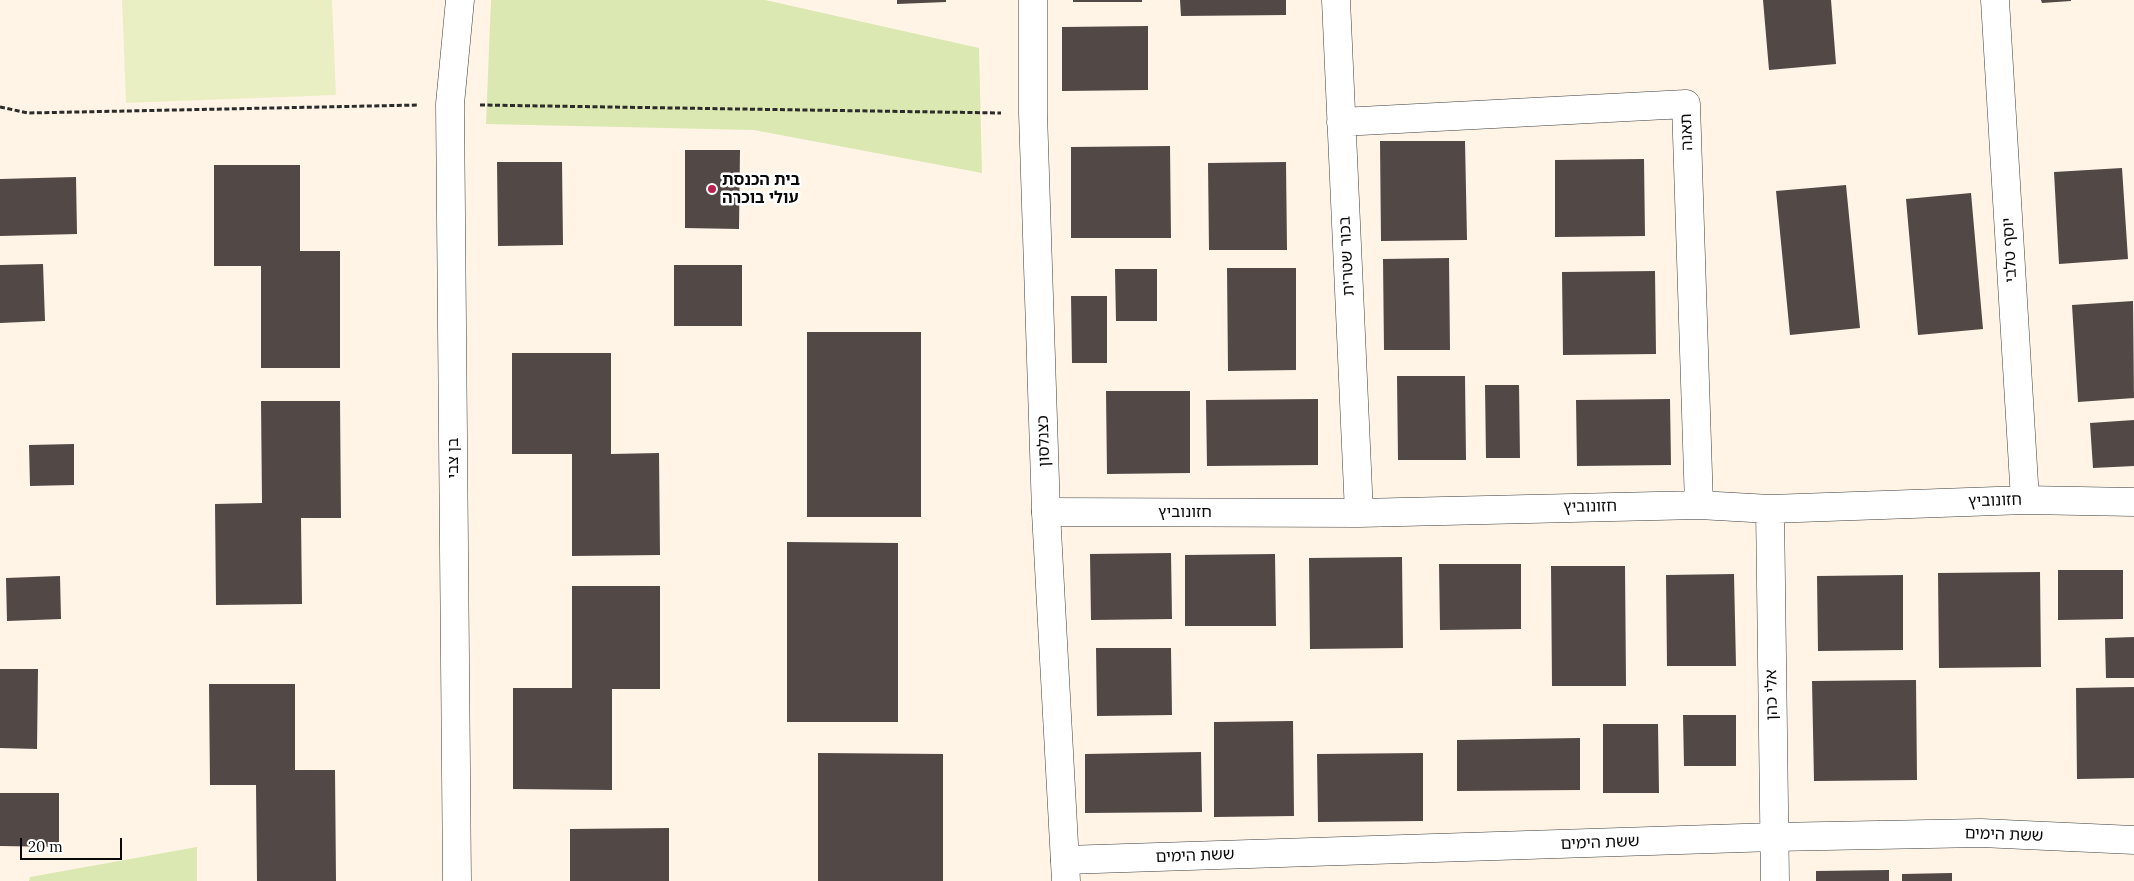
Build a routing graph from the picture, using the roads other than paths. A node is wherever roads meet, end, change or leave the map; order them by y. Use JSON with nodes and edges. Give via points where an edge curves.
{"nodes":[{"id":1,"x":460,"y":0,"type":"edge"},
{"id":2,"x":1032,"y":0,"type":"edge"},
{"id":3,"x":1336,"y":0,"type":"edge"},
{"id":4,"x":1995,"y":0,"type":"edge"},
{"id":5,"x":1341,"y":122,"type":"junction"},
{"id":6,"x":2025,"y":500,"type":"junction"},
{"id":7,"x":2134,"y":502,"type":"edge"},
{"id":8,"x":1699,"y":505,"type":"junction"},
{"id":9,"x":1770,"y":509,"type":"junction"},
{"id":10,"x":1046,"y":512,"type":"junction"},
{"id":11,"x":1359,"y":513,"type":"junction"},
{"id":12,"x":1774,"y":838,"type":"junction"},
{"id":13,"x":2134,"y":840,"type":"edge"},
{"id":14,"x":1066,"y":870,"type":"edge"},
{"id":15,"x":457,"y":881,"type":"edge"},
{"id":16,"x":1775,"y":881,"type":"edge"}],
"edges":[{"from":1,"to":15,"type":"street","name":"בן צבי","via":[[450,104]]},
{"from":2,"to":10,"type":"street","name":"כצנלסון"},
{"from":3,"to":5,"type":"street","name":"בכור שטרית"},
{"from":4,"to":6,"type":"street","name":"יוסף טלבי"},
{"from":5,"to":8,"type":"street","name":"תאנה","via":[[1686,104]]},
{"from":5,"to":11,"type":"street","name":"בכור שטרית"},
{"from":6,"to":7,"type":"street","name":"חזונוביץ"},
{"from":6,"to":9,"type":"street","name":"חזונוביץ"},
{"from":8,"to":9,"type":"street","name":"חזונוביץ"},
{"from":8,"to":11,"type":"street","name":"חזונוביץ"},
{"from":9,"to":12,"type":"street","name":"אלי כהן"},
{"from":10,"to":11,"type":"street","name":"חזונוביץ"},
{"from":10,"to":14,"type":"street","name":"כצנלסון"},
{"from":12,"to":13,"type":"street","name":"ששת הימים","via":[[1981,833]]},
{"from":12,"to":14,"type":"street","name":"ששת הימים"},
{"from":12,"to":16,"type":"street","name":"אלי כהן"}]}
